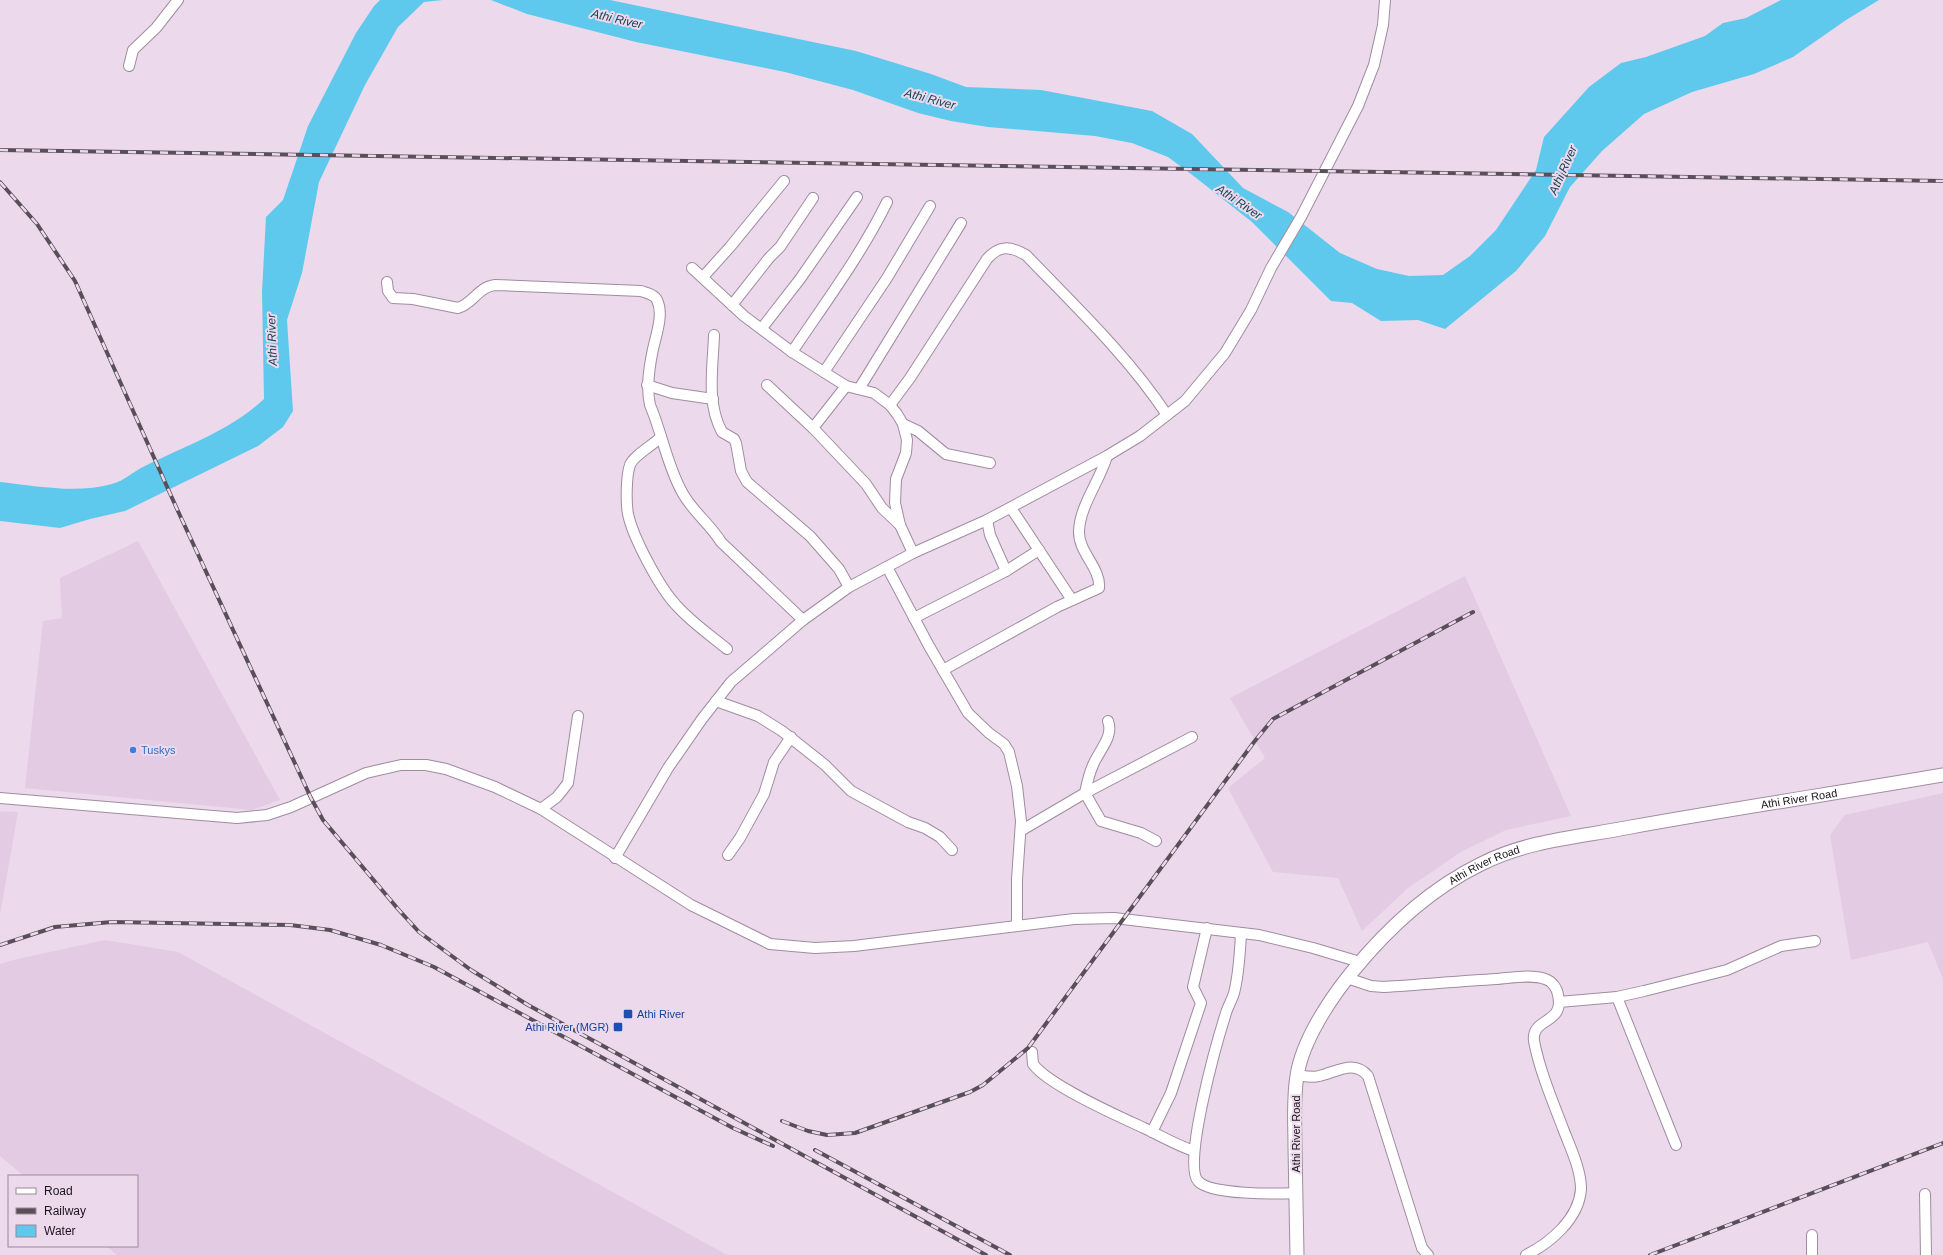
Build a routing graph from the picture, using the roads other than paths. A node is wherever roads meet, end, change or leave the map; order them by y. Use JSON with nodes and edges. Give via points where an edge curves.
{"nodes":[{"id":1,"x":178,"y":0,"type":"edge"},
{"id":2,"x":1385,"y":0,"type":"edge"},
{"id":3,"x":129,"y":66,"type":"dead end"},
{"id":4,"x":784,"y":181,"type":"dead end"},
{"id":5,"x":857,"y":197,"type":"dead end"},
{"id":6,"x":813,"y":198,"type":"dead end"},
{"id":7,"x":887,"y":202,"type":"dead end"},
{"id":8,"x":930,"y":206,"type":"dead end"},
{"id":9,"x":961,"y":222,"type":"dead end"},
{"id":10,"x":692,"y":268,"type":"dead end"},
{"id":11,"x":703,"y":277,"type":"junction"},
{"id":12,"x":387,"y":282,"type":"dead end"},
{"id":13,"x":732,"y":305,"type":"junction"},
{"id":14,"x":762,"y":328,"type":"junction"},
{"id":15,"x":714,"y":335,"type":"dead end"},
{"id":16,"x":792,"y":352,"type":"junction"},
{"id":17,"x":824,"y":372,"type":"junction"},
{"id":18,"x":647,"y":385,"type":"junction"},
{"id":19,"x":767,"y":386,"type":"dead end"},
{"id":20,"x":846,"y":386,"type":"junction"},
{"id":21,"x":858,"y":389,"type":"junction"},
{"id":22,"x":713,"y":398,"type":"junction"},
{"id":23,"x":890,"y":405,"type":"junction"},
{"id":24,"x":1167,"y":415,"type":"junction"},
{"id":25,"x":902,"y":424,"type":"junction"},
{"id":26,"x":813,"y":428,"type":"junction"},
{"id":27,"x":660,"y":436,"type":"junction"},
{"id":28,"x":1107,"y":456,"type":"junction"},
{"id":29,"x":990,"y":463,"type":"dead end"},
{"id":30,"x":1011,"y":508,"type":"junction"},
{"id":31,"x":987,"y":520,"type":"junction"},
{"id":32,"x":900,"y":525,"type":"junction"},
{"id":33,"x":1039,"y":550,"type":"junction"},
{"id":34,"x":913,"y":553,"type":"junction"},
{"id":35,"x":886,"y":567,"type":"junction"},
{"id":36,"x":1006,"y":571,"type":"junction"},
{"id":37,"x":849,"y":587,"type":"junction"},
{"id":38,"x":1072,"y":600,"type":"junction"},
{"id":39,"x":914,"y":618,"type":"junction"},
{"id":40,"x":803,"y":620,"type":"junction"},
{"id":41,"x":727,"y":650,"type":"dead end"},
{"id":42,"x":943,"y":670,"type":"junction"},
{"id":43,"x":716,"y":701,"type":"junction"},
{"id":44,"x":578,"y":716,"type":"dead end"},
{"id":45,"x":1108,"y":721,"type":"dead end"},
{"id":46,"x":791,"y":737,"type":"junction"},
{"id":47,"x":1192,"y":737,"type":"dead end"},
{"id":48,"x":1943,"y":775,"type":"edge"},
{"id":49,"x":1084,"y":793,"type":"junction"},
{"id":50,"x":0,"y":798,"type":"edge"},
{"id":51,"x":541,"y":809,"type":"junction"},
{"id":52,"x":1022,"y":830,"type":"junction"},
{"id":53,"x":1156,"y":841,"type":"dead end"},
{"id":54,"x":952,"y":850,"type":"dead end"},
{"id":55,"x":728,"y":855,"type":"dead end"},
{"id":56,"x":615,"y":858,"type":"junction"},
{"id":57,"x":1017,"y":925,"type":"junction"},
{"id":58,"x":1207,"y":928,"type":"junction"},
{"id":59,"x":1241,"y":933,"type":"junction"},
{"id":60,"x":1815,"y":941,"type":"dead end"},
{"id":61,"x":1360,"y":962,"type":"junction"},
{"id":62,"x":1347,"y":978,"type":"junction"},
{"id":63,"x":1617,"y":997,"type":"junction"},
{"id":64,"x":1559,"y":1002,"type":"junction"},
{"id":65,"x":1032,"y":1052,"type":"dead end"},
{"id":66,"x":1297,"y":1075,"type":"junction"},
{"id":67,"x":1152,"y":1132,"type":"junction"},
{"id":68,"x":1676,"y":1145,"type":"dead end"},
{"id":69,"x":1194,"y":1151,"type":"junction"},
{"id":70,"x":1296,"y":1193,"type":"junction"},
{"id":71,"x":1925,"y":1194,"type":"dead end"},
{"id":72,"x":1812,"y":1235,"type":"dead end"},
{"id":73,"x":1297,"y":1255,"type":"edge"},
{"id":74,"x":1428,"y":1255,"type":"edge"},
{"id":75,"x":1526,"y":1255,"type":"edge"},
{"id":76,"x":1812,"y":1255,"type":"edge"},
{"id":77,"x":1926,"y":1255,"type":"edge"}],
"edges":[{"from":1,"to":3,"type":"street","via":[[156,28],[133,50]]},
{"from":2,"to":24,"type":"street","via":[[1383,25],[1374,65],[1358,106],[1301,217],[1225,353],[1184,401]]},
{"from":4,"to":11,"type":"street"},
{"from":5,"to":14,"type":"street"},
{"from":6,"to":13,"type":"street","via":[[780,247]]},
{"from":7,"to":16,"type":"street","via":[[875,227]]},
{"from":8,"to":17,"type":"street","via":[[887,278]]},
{"from":9,"to":21,"type":"street"},
{"from":10,"to":11,"type":"street"},
{"from":11,"to":13,"type":"street"},
{"from":12,"to":18,"type":"street","via":[[388,291],[393,298],[413,299],[458,308],[465,306],[484,288],[495,285],[648,293],[656,299],[659,316]]},
{"from":13,"to":14,"type":"street"},
{"from":14,"to":16,"type":"street"},
{"from":15,"to":22,"type":"street","via":[[711,387]]},
{"from":16,"to":17,"type":"street"},
{"from":17,"to":20,"type":"street"},
{"from":18,"to":22,"type":"street","via":[[672,393]]},
{"from":18,"to":27,"type":"street","via":[[650,405]]},
{"from":19,"to":26,"type":"street"},
{"from":20,"to":21,"type":"street"},
{"from":20,"to":26,"type":"street"},
{"from":21,"to":23,"type":"street","via":[[874,393]]},
{"from":22,"to":37,"type":"street","via":[[720,428],[736,443],[741,471],[747,482],[810,536],[839,569]]},
{"from":23,"to":24,"type":"street","via":[[987,260],[996,251],[1009,247],[1026,255],[1105,339],[1144,382]]},
{"from":23,"to":25,"type":"street"},
{"from":24,"to":28,"type":"street","via":[[1140,436]]},
{"from":25,"to":29,"type":"street","via":[[918,431],[946,454]]},
{"from":25,"to":32,"type":"street","via":[[907,440],[896,479],[895,496]]},
{"from":26,"to":32,"type":"street","via":[[866,484],[882,508]]},
{"from":27,"to":40,"type":"street","via":[[676,480],[692,508],[721,542]]},
{"from":27,"to":41,"type":"street","via":[[651,447],[632,460],[629,466],[628,515],[664,590],[692,621]]},
{"from":28,"to":30,"type":"street"},
{"from":28,"to":38,"type":"street","via":[[1085,509],[1079,532],[1080,540],[1098,578],[1099,588]]},
{"from":30,"to":31,"type":"street"},
{"from":30,"to":33,"type":"street"},
{"from":31,"to":34,"type":"street"},
{"from":31,"to":36,"type":"street","via":[[990,534]]},
{"from":32,"to":34,"type":"street"},
{"from":33,"to":36,"type":"street"},
{"from":33,"to":38,"type":"street"},
{"from":34,"to":35,"type":"street"},
{"from":35,"to":37,"type":"street"},
{"from":35,"to":39,"type":"street"},
{"from":36,"to":39,"type":"street"},
{"from":37,"to":40,"type":"street"},
{"from":38,"to":42,"type":"street"},
{"from":39,"to":42,"type":"street"},
{"from":40,"to":43,"type":"street","via":[[731,682]]},
{"from":42,"to":52,"type":"street","via":[[968,713],[1006,747],[1017,786]]},
{"from":43,"to":46,"type":"street","via":[[758,716]]},
{"from":43,"to":56,"type":"street","via":[[668,768]]},
{"from":44,"to":51,"type":"street","via":[[568,783]]},
{"from":45,"to":49,"type":"street","via":[[1111,728],[1108,738],[1094,763]]},
{"from":46,"to":54,"type":"street","via":[[851,791],[908,822],[925,828],[940,837]]},
{"from":46,"to":55,"type":"street","via":[[774,762],[764,794]]},
{"from":47,"to":49,"type":"street"},
{"from":48,"to":61,"type":"main road","name":"Athi River Road","via":[[1552,840],[1515,850],[1482,863],[1445,885],[1405,916]]},
{"from":49,"to":52,"type":"street"},
{"from":49,"to":53,"type":"street","via":[[1100,821],[1141,833]]},
{"from":50,"to":51,"type":"street","via":[[237,818],[254,817],[291,807],[366,774],[413,764],[446,769],[469,777]]},
{"from":51,"to":56,"type":"street"},
{"from":52,"to":57,"type":"street","via":[[1017,879]]},
{"from":56,"to":57,"type":"street","via":[[691,905],[770,944],[815,948],[854,946]]},
{"from":57,"to":58,"type":"street","via":[[1109,918]]},
{"from":58,"to":59,"type":"street"},
{"from":58,"to":67,"type":"street","via":[[1193,987],[1200,1003],[1171,1093]]},
{"from":59,"to":61,"type":"street","via":[[1313,948]]},
{"from":59,"to":69,"type":"street","via":[[1234,993],[1220,1033],[1198,1120]]},
{"from":60,"to":63,"type":"street","via":[[1781,946],[1727,970]]},
{"from":61,"to":62,"type":"main road","name":"Athi River Road"},
{"from":62,"to":64,"type":"street","via":[[1371,986],[1384,987],[1542,978],[1556,988]]},
{"from":62,"to":66,"type":"main road","name":"Athi River Road","via":[[1327,1007],[1306,1047]]},
{"from":63,"to":64,"type":"street"},
{"from":63,"to":68,"type":"street"},
{"from":64,"to":75,"type":"street","via":[[1558,1013],[1539,1026],[1534,1041],[1550,1094],[1572,1150],[1581,1189],[1576,1206],[1562,1228],[1548,1242]]},
{"from":65,"to":67,"type":"street","via":[[1033,1064],[1045,1076]]},
{"from":66,"to":70,"type":"main road","name":"Athi River Road"},
{"from":66,"to":74,"type":"street","via":[[1319,1076],[1351,1067],[1363,1070],[1368,1076],[1422,1248]]},
{"from":67,"to":69,"type":"street"},
{"from":69,"to":70,"type":"street","via":[[1194,1174],[1202,1185],[1270,1195]]},
{"from":70,"to":73,"type":"main road","name":"Athi River Road"},
{"from":71,"to":77,"type":"street"},
{"from":72,"to":76,"type":"street"}]}
